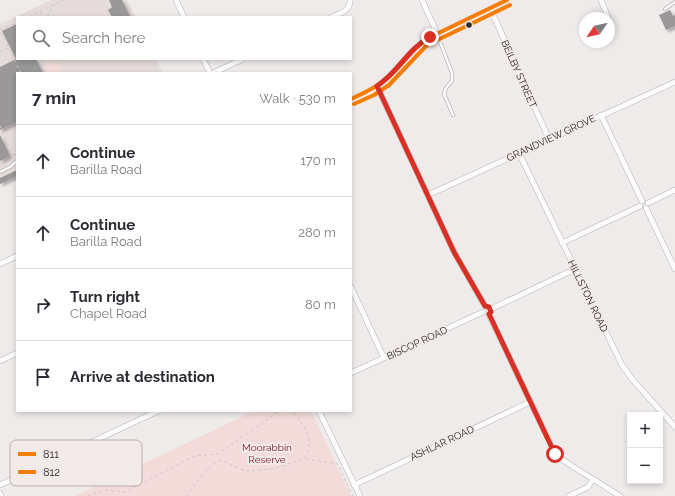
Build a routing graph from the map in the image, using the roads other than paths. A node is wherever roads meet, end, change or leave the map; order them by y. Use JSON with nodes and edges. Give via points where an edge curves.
{"nodes":[{"id":1,"x":176,"y":0,"type":"edge"},
{"id":2,"x":350,"y":0,"type":"edge"},
{"id":3,"x":422,"y":0,"type":"edge"},
{"id":4,"x":507,"y":0,"type":"edge"},
{"id":5,"x":601,"y":0,"type":"edge"},
{"id":6,"x":675,"y":2,"type":"edge"},
{"id":7,"x":490,"y":8,"type":"junction"},
{"id":8,"x":665,"y":9,"type":"dead end"},
{"id":9,"x":606,"y":12,"type":"edge"},
{"id":10,"x":184,"y":16,"type":"edge"},
{"id":11,"x":334,"y":16,"type":"edge"},
{"id":12,"x":437,"y":34,"type":"junction"},
{"id":13,"x":204,"y":60,"type":"edge"},
{"id":14,"x":241,"y":60,"type":"edge"},
{"id":15,"x":210,"y":72,"type":"edge"},
{"id":16,"x":215,"y":72,"type":"edge"},
{"id":17,"x":675,"y":82,"type":"edge"},
{"id":18,"x":377,"y":86,"type":"junction"},
{"id":19,"x":352,"y":98,"type":"edge"},
{"id":20,"x":453,"y":115,"type":"dead end"},
{"id":21,"x":601,"y":115,"type":"junction"},
{"id":22,"x":549,"y":139,"type":"junction"},
{"id":23,"x":519,"y":153,"type":"junction"},
{"id":24,"x":16,"y":162,"type":"edge"},
{"id":25,"x":0,"y":172,"type":"edge"},
{"id":26,"x":675,"y":190,"type":"edge"},
{"id":27,"x":428,"y":195,"type":"junction"},
{"id":28,"x":644,"y":205,"type":"junction"},
{"id":29,"x":562,"y":243,"type":"junction"},
{"id":30,"x":16,"y":256,"type":"edge"},
{"id":31,"x":0,"y":264,"type":"edge"},
{"id":32,"x":575,"y":269,"type":"junction"},
{"id":33,"x":675,"y":269,"type":"edge"},
{"id":34,"x":352,"y":289,"type":"edge"},
{"id":35,"x":485,"y":306,"type":"junction"},
{"id":36,"x":491,"y":309,"type":"junction"},
{"id":37,"x":482,"y":312,"type":"junction"},
{"id":38,"x":489,"y":314,"type":"junction"},
{"id":39,"x":16,"y":353,"type":"edge"},
{"id":40,"x":384,"y":358,"type":"junction"},
{"id":41,"x":0,"y":361,"type":"edge"},
{"id":42,"x":352,"y":373,"type":"edge"},
{"id":43,"x":530,"y":402,"type":"junction"},
{"id":44,"x":156,"y":412,"type":"edge"},
{"id":45,"x":319,"y":412,"type":"edge"},
{"id":46,"x":675,"y":427,"type":"edge"},
{"id":47,"x":96,"y":440,"type":"edge"},
{"id":48,"x":593,"y":479,"type":"junction"},
{"id":49,"x":10,"y":480,"type":"edge"},
{"id":50,"x":0,"y":485,"type":"edge"},
{"id":51,"x":354,"y":485,"type":"junction"},
{"id":52,"x":0,"y":493,"type":"edge"},
{"id":53,"x":1,"y":496,"type":"edge"},
{"id":54,"x":360,"y":496,"type":"edge"},
{"id":55,"x":569,"y":496,"type":"edge"},
{"id":56,"x":620,"y":496,"type":"edge"}],
"edges":[{"from":1,"to":10,"type":"street"},
{"from":2,"to":11,"type":"street","via":[[350,6]]},
{"from":3,"to":12,"type":"street"},
{"from":4,"to":7,"type":"street"},
{"from":5,"to":9,"type":"street"},
{"from":6,"to":8,"type":"lane"},
{"from":7,"to":12,"type":"street"},
{"from":7,"to":22,"type":"street","name":"BEILBY STREET"},
{"from":12,"to":18,"type":"street","via":[[419,44],[389,77]]},
{"from":12,"to":20,"type":"lane","via":[[452,74],[452,81],[444,94]]},
{"from":13,"to":15,"type":"street"},
{"from":14,"to":16,"type":"street"},
{"from":17,"to":21,"type":"street","name":"GRANDVIEW GROVE"},
{"from":18,"to":19,"type":"street"},
{"from":18,"to":27,"type":"street"},
{"from":21,"to":22,"type":"street","name":"GRANDVIEW GROVE"},
{"from":21,"to":28,"type":"street"},
{"from":22,"to":23,"type":"street","name":"GRANDVIEW GROVE"},
{"from":23,"to":27,"type":"street","name":"GRANDVIEW GROVE"},
{"from":23,"to":29,"type":"street","name":"HILLSTON ROAD"},
{"from":24,"to":25,"type":"lane"},
{"from":26,"to":28,"type":"street"},
{"from":27,"to":35,"type":"street","via":[[457,257]]},
{"from":28,"to":29,"type":"street"},
{"from":28,"to":33,"type":"street"},
{"from":29,"to":32,"type":"street","name":"HILLSTON ROAD"},
{"from":30,"to":31,"type":"street"},
{"from":32,"to":36,"type":"street"},
{"from":32,"to":46,"type":"street","name":"HILLSTON ROAD","via":[[622,365]]},
{"from":34,"to":40,"type":"street"},
{"from":35,"to":36,"type":"street"},
{"from":35,"to":37,"type":"street"},
{"from":36,"to":38,"type":"street"},
{"from":37,"to":38,"type":"street"},
{"from":37,"to":40,"type":"street","name":"BISCOP ROAD"},
{"from":38,"to":43,"type":"street"},
{"from":39,"to":41,"type":"street"},
{"from":40,"to":42,"type":"street","name":"BISCOP ROAD"},
{"from":43,"to":48,"type":"street","via":[[555,454]]},
{"from":43,"to":51,"type":"street","name":"ASHLAR ROAD"},
{"from":44,"to":47,"type":"street"},
{"from":45,"to":51,"type":"street"},
{"from":48,"to":55,"type":"street","via":[[588,487]]},
{"from":48,"to":56,"type":"street"},
{"from":49,"to":50,"type":"street"},
{"from":51,"to":54,"type":"street"},
{"from":52,"to":53,"type":"street"}]}
